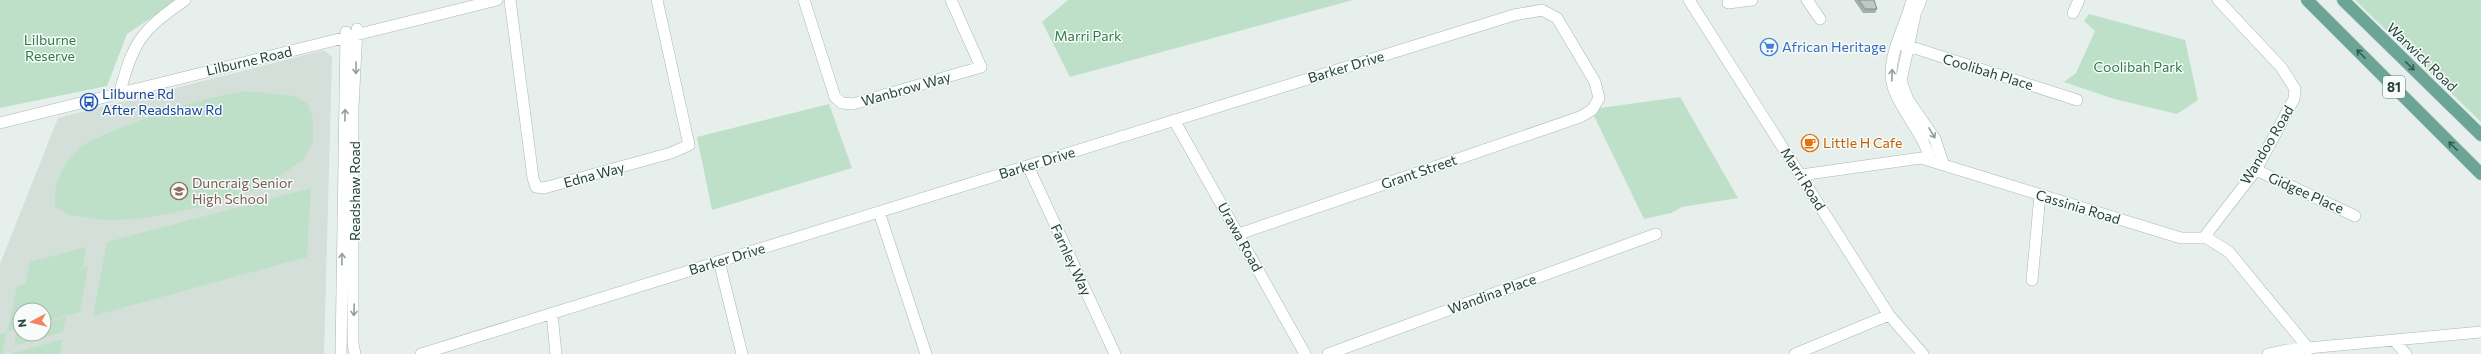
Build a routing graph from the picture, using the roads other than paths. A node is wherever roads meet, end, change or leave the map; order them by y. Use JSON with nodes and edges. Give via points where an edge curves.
{"nodes":[{"id":1,"x":185,"y":0,"type":"edge"},
{"id":2,"x":473,"y":0,"type":"edge"},
{"id":3,"x":498,"y":0,"type":"edge"},
{"id":4,"x":510,"y":0,"type":"edge"},
{"id":5,"x":656,"y":0,"type":"edge"},
{"id":6,"x":804,"y":0,"type":"edge"},
{"id":7,"x":951,"y":0,"type":"edge"},
{"id":8,"x":1689,"y":0,"type":"edge"},
{"id":9,"x":1752,"y":0,"type":"edge"},
{"id":10,"x":1807,"y":0,"type":"edge"},
{"id":11,"x":1912,"y":0,"type":"edge"},
{"id":12,"x":1921,"y":0,"type":"edge"},
{"id":13,"x":2079,"y":0,"type":"edge"},
{"id":14,"x":2218,"y":0,"type":"edge"},
{"id":15,"x":2307,"y":0,"type":"edge"},
{"id":16,"x":2342,"y":0,"type":"edge"},
{"id":17,"x":1728,"y":3,"type":"dead end"},
{"id":18,"x":2073,"y":13,"type":"dead end"},
{"id":19,"x":1915,"y":15,"type":"junction"},
{"id":20,"x":1820,"y":19,"type":"dead end"},
{"id":21,"x":1904,"y":26,"type":"junction"},
{"id":22,"x":351,"y":33,"type":"junction"},
{"id":23,"x":1903,"y":46,"type":"junction"},
{"id":24,"x":120,"y":89,"type":"junction"},
{"id":25,"x":2077,"y":100,"type":"dead end"},
{"id":26,"x":1596,"y":105,"type":"joint"},
{"id":27,"x":0,"y":119,"type":"edge"},
{"id":28,"x":1174,"y":120,"type":"junction"},
{"id":29,"x":2481,"y":135,"type":"edge"},
{"id":30,"x":1930,"y":160,"type":"junction"},
{"id":31,"x":1943,"y":163,"type":"junction"},
{"id":32,"x":1028,"y":166,"type":"junction"},
{"id":33,"x":2256,"y":170,"type":"junction"},
{"id":34,"x":2481,"y":174,"type":"edge"},
{"id":35,"x":1801,"y":175,"type":"junction"},
{"id":36,"x":2040,"y":195,"type":"junction"},
{"id":37,"x":879,"y":212,"type":"junction"},
{"id":38,"x":2355,"y":216,"type":"dead end"},
{"id":39,"x":1239,"y":234,"type":"junction"},
{"id":40,"x":1656,"y":234,"type":"dead end"},
{"id":41,"x":2205,"y":236,"type":"junction"},
{"id":42,"x":719,"y":261,"type":"junction"},
{"id":43,"x":2032,"y":280,"type":"dead end"},
{"id":44,"x":552,"y":314,"type":"junction"},
{"id":45,"x":1889,"y":315,"type":"junction"},
{"id":46,"x":2481,"y":332,"type":"edge"},
{"id":47,"x":2394,"y":340,"type":"junction"},
{"id":48,"x":2309,"y":349,"type":"junction"},
{"id":49,"x":341,"y":354,"type":"edge"},
{"id":50,"x":355,"y":354,"type":"edge"},
{"id":51,"x":421,"y":354,"type":"edge"},
{"id":52,"x":556,"y":354,"type":"edge"},
{"id":53,"x":742,"y":354,"type":"edge"},
{"id":54,"x":926,"y":354,"type":"edge"},
{"id":55,"x":1115,"y":354,"type":"edge"},
{"id":56,"x":1305,"y":354,"type":"edge"},
{"id":57,"x":1328,"y":354,"type":"edge"},
{"id":58,"x":1795,"y":354,"type":"edge"},
{"id":59,"x":1923,"y":354,"type":"edge"},
{"id":60,"x":2268,"y":354,"type":"edge"},
{"id":61,"x":2406,"y":354,"type":"edge"}],
"edges":[{"from":1,"to":24,"type":"street","via":[[138,37],[128,58]]},
{"from":2,"to":22,"type":"street","name":"Lilburne Road"},
{"from":3,"to":22,"type":"street","name":"Lilburne Road"},
{"from":4,"to":5,"type":"street","name":"Edna Way","via":[[533,178],[536,187],[544,188],[671,153],[689,145]]},
{"from":6,"to":7,"type":"street","name":"Wanbrow Way","via":[[836,97],[842,103],[852,104],[981,67]]},
{"from":8,"to":35,"type":"street","name":"Marri Road"},
{"from":9,"to":17,"type":"street"},
{"from":10,"to":20,"type":"street"},
{"from":11,"to":21,"type":"street"},
{"from":12,"to":19,"type":"street"},
{"from":13,"to":18,"type":"street"},
{"from":14,"to":33,"type":"street","name":"Wandoo Road","via":[[2281,68],[2295,89],[2294,99]]},
{"from":34,"to":15,"type":"main road","number":"81","one_way":true},
{"from":16,"to":29,"type":"main road","name":"Warwick Road","number":"81","one_way":true},
{"from":19,"to":21,"type":"street","via":[[1909,25]]},
{"from":19,"to":23,"type":"street"},
{"from":21,"to":23,"type":"street"},
{"from":22,"to":24,"type":"street","name":"Lilburne Road"},
{"from":49,"to":22,"type":"street","name":"Readshaw Road","one_way":true},
{"from":22,"to":50,"type":"street","name":"Readshaw Road","one_way":true},
{"from":23,"to":25,"type":"street","name":"Coolibah Place"},
{"from":30,"to":23,"type":"street","one_way":true,"via":[[1926,139],[1892,88],[1891,75]]},
{"from":23,"to":31,"type":"street","one_way":true,"via":[[1902,86],[1932,132],[1942,153]]},
{"from":24,"to":27,"type":"street","name":"Lilburne Road"},
{"from":26,"to":28,"type":"street","name":"Barker Drive","via":[[1599,98],[1596,82],[1579,52],[1557,18],[1542,10],[1514,15]]},
{"from":26,"to":39,"type":"street","name":"Grant Street","via":[[1580,118]]},
{"from":28,"to":32,"type":"street","name":"Barker Drive"},
{"from":28,"to":39,"type":"street","name":"Urawa Road"},
{"from":30,"to":31,"type":"street","name":"Cassinia Road"},
{"from":30,"to":35,"type":"street","name":"Cassinia Road","via":[[1911,159]]},
{"from":31,"to":36,"type":"street","name":"Cassinia Road"},
{"from":32,"to":37,"type":"street","name":"Barker Drive"},
{"from":32,"to":55,"type":"street","name":"Farnley Way"},
{"from":33,"to":38,"type":"street","name":"Gidgee Place"},
{"from":33,"to":41,"type":"street","name":"Wandoo Road"},
{"from":35,"to":45,"type":"street","name":"Marri Road"},
{"from":36,"to":41,"type":"street","name":"Cassinia Road","via":[[2182,238]]},
{"from":36,"to":43,"type":"street"},
{"from":37,"to":42,"type":"street","name":"Barker Drive"},
{"from":37,"to":54,"type":"street"},
{"from":39,"to":56,"type":"street","name":"Urawa Road"},
{"from":40,"to":57,"type":"street","name":"Wandina Place"},
{"from":41,"to":48,"type":"street","via":[[2215,239],[2229,252]]},
{"from":42,"to":44,"type":"street","name":"Barker Drive"},
{"from":42,"to":53,"type":"street"},
{"from":44,"to":51,"type":"street","name":"Barker Drive"},
{"from":44,"to":52,"type":"street"},
{"from":45,"to":58,"type":"street"},
{"from":45,"to":59,"type":"street","name":"Marri Road"},
{"from":46,"to":47,"type":"street"},
{"from":47,"to":48,"type":"street"},
{"from":47,"to":61,"type":"street"},
{"from":48,"to":60,"type":"street"}]}
